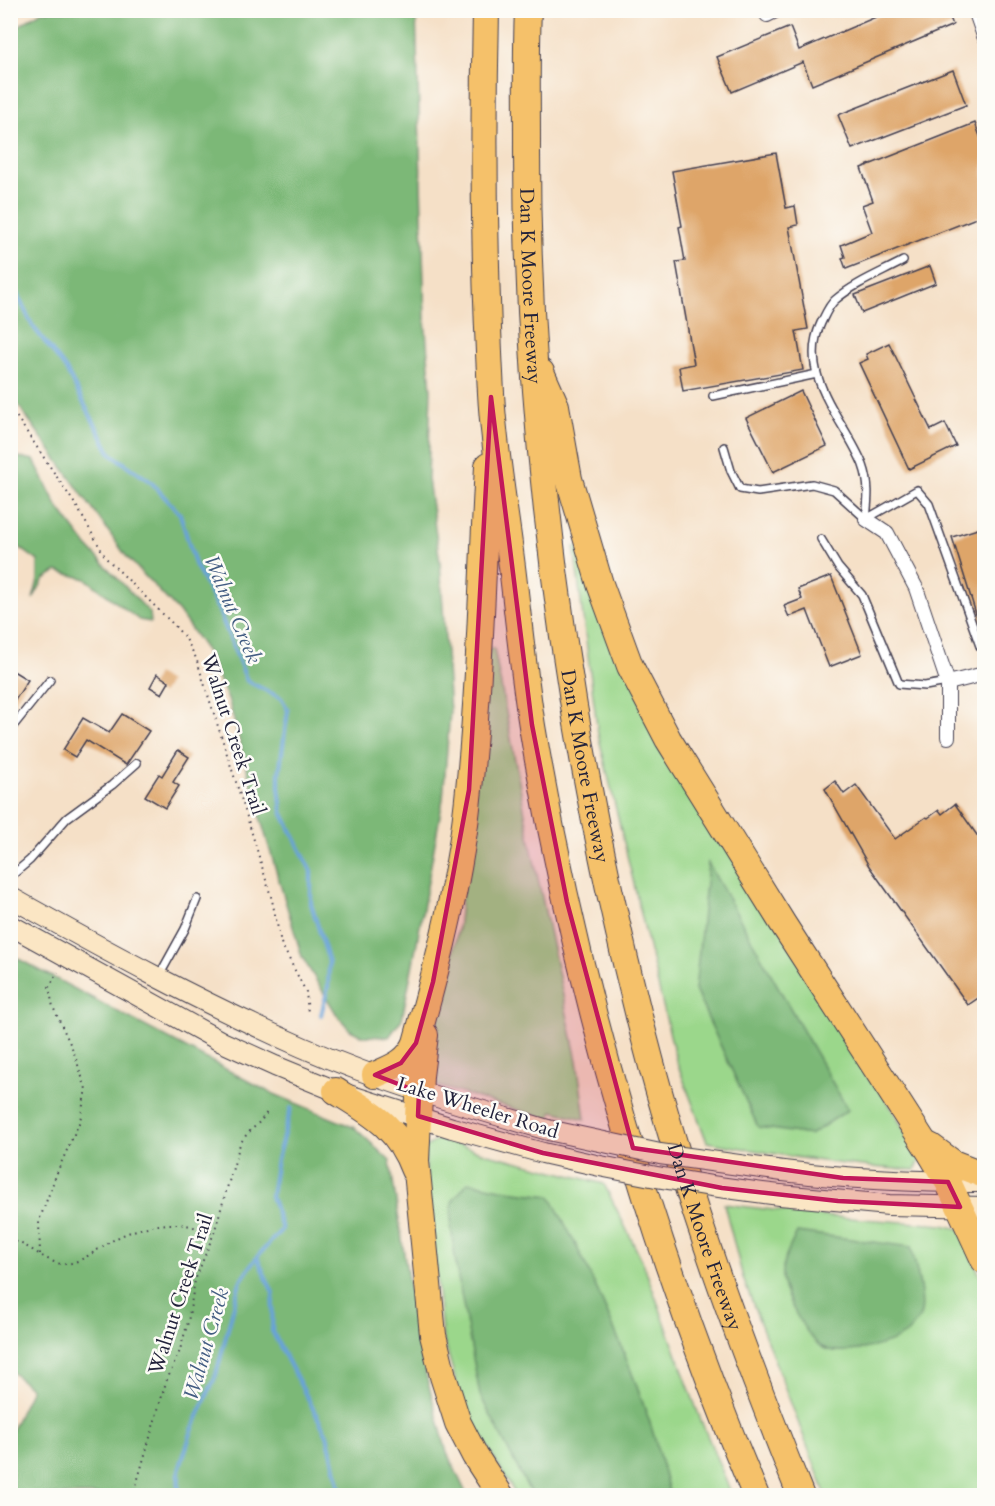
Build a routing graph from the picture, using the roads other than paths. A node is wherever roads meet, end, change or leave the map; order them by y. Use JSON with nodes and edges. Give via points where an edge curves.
{"nodes":[{"id":1,"x":486,"y":10,"type":"edge"},
{"id":2,"x":528,"y":10,"type":"edge"},
{"id":3,"x":975,"y":10,"type":"edge"},
{"id":4,"x":984,"y":36,"type":"edge"},
{"id":5,"x":903,"y":261,"type":"dead end"},
{"id":6,"x":533,"y":355,"type":"junction"},
{"id":7,"x":817,"y":374,"type":"junction"},
{"id":8,"x":713,"y":396,"type":"dead end"},
{"id":9,"x":491,"y":397,"type":"junction"},
{"id":10,"x":724,"y":447,"type":"dead end"},
{"id":11,"x":866,"y":519,"type":"junction"},
{"id":12,"x":821,"y":539,"type":"dead end"},
{"id":13,"x":982,"y":646,"type":"edge"},
{"id":14,"x":984,"y":674,"type":"edge"},
{"id":15,"x":50,"y":680,"type":"dead end"},
{"id":16,"x":947,"y":682,"type":"junction"},
{"id":17,"x":10,"y":730,"type":"edge"},
{"id":18,"x":948,"y":738,"type":"dead end"},
{"id":19,"x":137,"y":763,"type":"dead end"},
{"id":20,"x":10,"y":877,"type":"edge"},
{"id":21,"x":10,"y":897,"type":"edge"},
{"id":22,"x":197,"y":899,"type":"dead end"},
{"id":23,"x":10,"y":925,"type":"edge"},
{"id":24,"x":158,"y":978,"type":"junction"},
{"id":25,"x":433,"y":982,"type":"junction"},
{"id":26,"x":375,"y":1075,"type":"junction"},
{"id":27,"x":336,"y":1091,"type":"junction"},
{"id":28,"x":419,"y":1104,"type":"junction"},
{"id":29,"x":924,"y":1142,"type":"junction"},
{"id":30,"x":984,"y":1175,"type":"edge"},
{"id":31,"x":417,"y":1178,"type":"junction"},
{"id":32,"x":948,"y":1182,"type":"junction"},
{"id":33,"x":984,"y":1182,"type":"edge"},
{"id":34,"x":972,"y":1207,"type":"edge"},
{"id":35,"x":984,"y":1260,"type":"edge"},
{"id":36,"x":501,"y":1496,"type":"edge"},
{"id":37,"x":756,"y":1496,"type":"edge"},
{"id":38,"x":801,"y":1496,"type":"edge"}],
"edges":[{"from":1,"to":9,"type":"highway","via":[[484,190]]},
{"from":2,"to":6,"type":"highway","name":"Dan K Moore Freeway","via":[[527,196]]},
{"from":3,"to":4,"type":"street"},
{"from":5,"to":7,"type":"lane","via":[[833,301],[813,347]]},
{"from":6,"to":29,"type":"highway","via":[[556,406],[569,479],[600,584],[630,666],[669,739],[783,924]]},
{"from":6,"to":38,"type":"highway","name":"Dan K Moore Freeway","via":[[549,537],[565,653],[621,940],[645,1041],[686,1180],[735,1327]]},
{"from":7,"to":8,"type":"lane"},
{"from":7,"to":11,"type":"lane","via":[[863,465],[869,491]]},
{"from":9,"to":25,"type":"highway","via":[[469,790],[453,894]]},
{"from":9,"to":37,"type":"highway","via":[[532,725],[567,902],[608,1068],[661,1243],[720,1410]]},
{"from":10,"to":11,"type":"lane","via":[[740,489],[758,492],[812,484],[834,490]]},
{"from":11,"to":13,"type":"lane","via":[[917,490],[929,504]]},
{"from":11,"to":16,"type":"street","via":[[887,533],[916,588]]},
{"from":12,"to":16,"type":"lane","via":[[862,595],[899,684],[925,686]]},
{"from":14,"to":16,"type":"street"},
{"from":15,"to":17,"type":"lane"},
{"from":16,"to":18,"type":"street"},
{"from":19,"to":20,"type":"lane","via":[[67,818]]},
{"from":21,"to":24,"type":"main road","name":"Lake Wheeler Road"},
{"from":22,"to":24,"type":"lane"},
{"from":23,"to":27,"type":"main road","name":"Lake Wheeler Road","via":[[222,1042]]},
{"from":24,"to":26,"type":"main road","name":"Lake Wheeler Road","via":[[304,1048]]},
{"from":25,"to":26,"type":"highway","via":[[412,1052],[399,1065]]},
{"from":25,"to":28,"type":"highway"},
{"from":26,"to":28,"type":"main road","name":"Lake Wheeler Road"},
{"from":27,"to":28,"type":"main road","name":"Lake Wheeler Road"},
{"from":27,"to":31,"type":"highway","via":[[388,1126],[403,1146]]},
{"from":28,"to":31,"type":"highway"},
{"from":28,"to":32,"type":"main road","name":"Lake Wheeler Road","bridge":true,"via":[[660,1154],[843,1178]]},
{"from":28,"to":34,"type":"main road","name":"Lake Wheeler Road","bridge":true,"via":[[543,1153],[646,1175],[780,1195],[889,1205]]},
{"from":29,"to":30,"type":"highway","via":[[953,1163]]},
{"from":29,"to":32,"type":"highway"},
{"from":31,"to":36,"type":"highway","via":[[433,1335],[443,1376],[458,1423]]},
{"from":32,"to":33,"type":"main road","name":"Lake Wheeler Road"},
{"from":32,"to":34,"type":"highway"},
{"from":34,"to":35,"type":"highway"}]}
